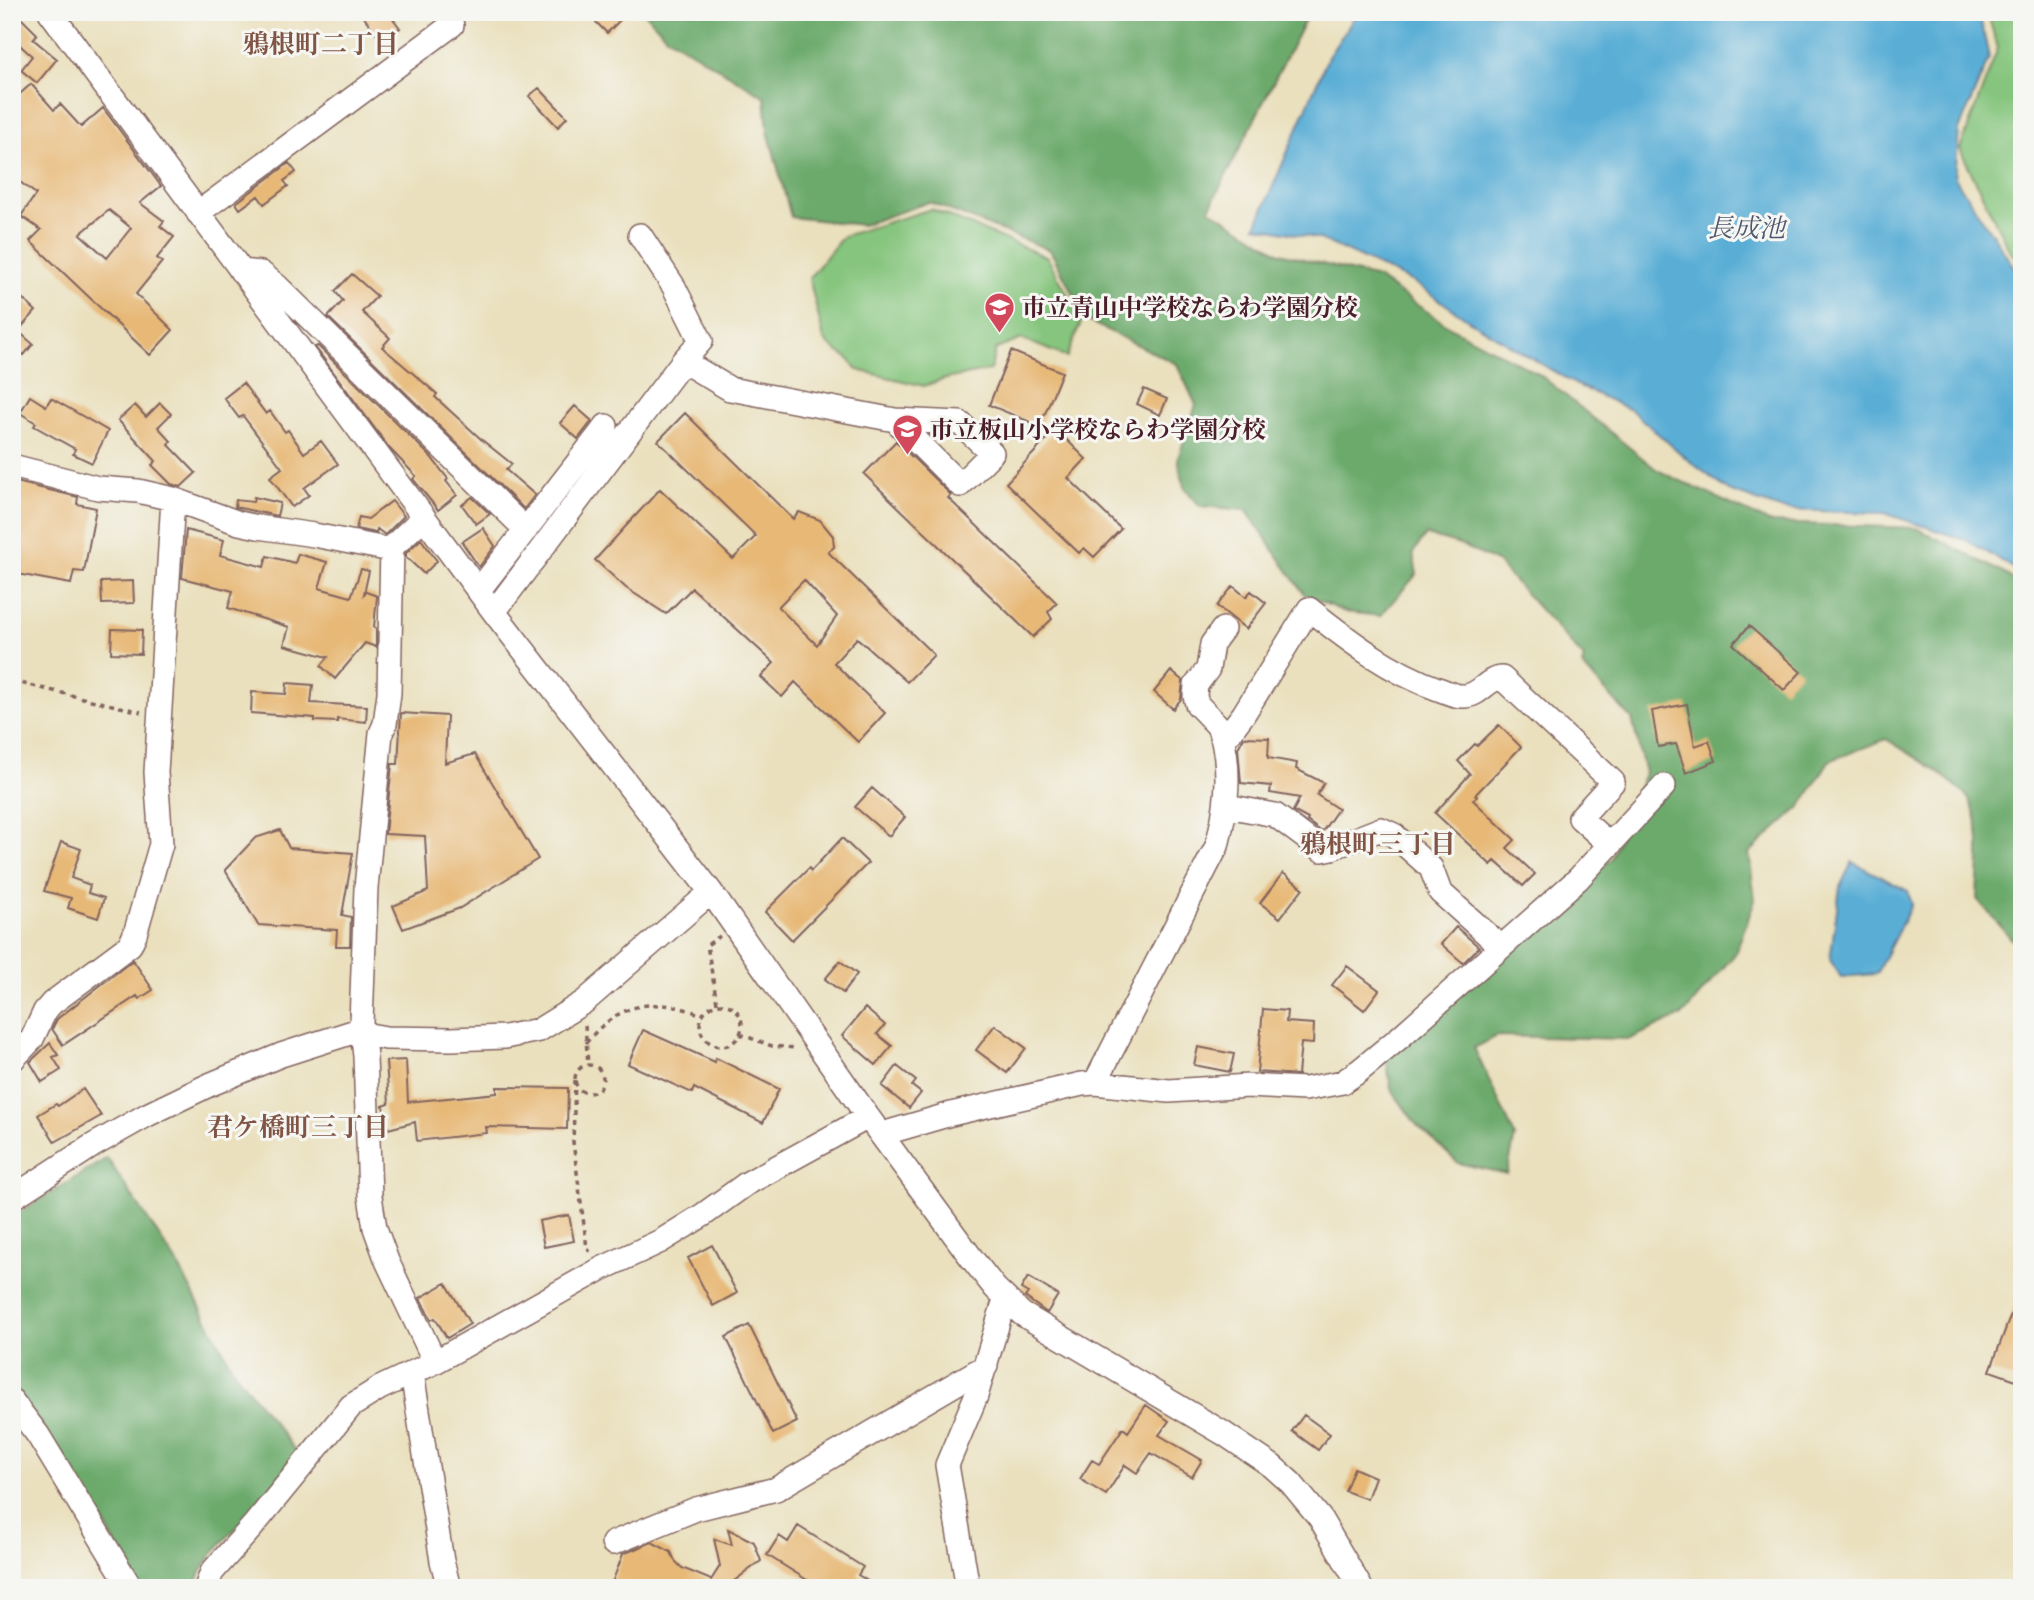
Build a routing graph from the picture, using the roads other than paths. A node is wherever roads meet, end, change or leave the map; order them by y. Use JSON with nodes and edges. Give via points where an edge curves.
{"nodes":[{"id":1,"x":50,"y":12,"type":"edge"},
{"id":2,"x":452,"y":25,"type":"dead end"},
{"id":3,"x":198,"y":213,"type":"junction"},
{"id":4,"x":640,"y":234,"type":"dead end"},
{"id":5,"x":241,"y":271,"type":"junction"},
{"id":6,"x":683,"y":361,"type":"junction"},
{"id":7,"x":895,"y":420,"type":"dead end"},
{"id":8,"x":606,"y":426,"type":"dead end"},
{"id":9,"x":12,"y":466,"type":"edge"},
{"id":10,"x":173,"y":499,"type":"junction"},
{"id":11,"x":424,"y":517,"type":"junction"},
{"id":12,"x":526,"y":530,"type":"junction"},
{"id":13,"x":392,"y":547,"type":"junction"},
{"id":14,"x":479,"y":590,"type":"junction"},
{"id":15,"x":494,"y":612,"type":"junction"},
{"id":16,"x":1223,"y":629,"type":"dead end"},
{"id":17,"x":1223,"y":741,"type":"junction"},
{"id":18,"x":1664,"y":786,"type":"dead end"},
{"id":19,"x":1227,"y":806,"type":"junction"},
{"id":20,"x":1610,"y":845,"type":"junction"},
{"id":21,"x":710,"y":892,"type":"junction"},
{"id":22,"x":1500,"y":946,"type":"junction"},
{"id":23,"x":363,"y":1034,"type":"junction"},
{"id":24,"x":12,"y":1060,"type":"edge"},
{"id":25,"x":1095,"y":1083,"type":"junction"},
{"id":26,"x":875,"y":1126,"type":"junction"},
{"id":27,"x":12,"y":1198,"type":"edge"},
{"id":28,"x":1005,"y":1299,"type":"junction"},
{"id":29,"x":435,"y":1363,"type":"junction"},
{"id":30,"x":986,"y":1366,"type":"junction"},
{"id":31,"x":412,"y":1373,"type":"junction"},
{"id":32,"x":12,"y":1402,"type":"edge"},
{"id":33,"x":613,"y":1543,"type":"dead end"},
{"id":34,"x":1359,"y":1587,"type":"edge"},
{"id":35,"x":131,"y":1588,"type":"edge"},
{"id":36,"x":206,"y":1588,"type":"edge"},
{"id":37,"x":449,"y":1588,"type":"edge"},
{"id":38,"x":968,"y":1588,"type":"edge"}],
"edges":[{"from":1,"to":3,"type":"street"},
{"from":2,"to":3,"type":"street"},
{"from":3,"to":5,"type":"street"},
{"from":4,"to":6,"type":"street","via":[[701,341]]},
{"from":5,"to":11,"type":"street"},
{"from":5,"to":12,"type":"street","via":[[261,273],[277,286]]},
{"from":6,"to":7,"type":"street","via":[[730,390]]},
{"from":6,"to":15,"type":"street"},
{"from":8,"to":12,"type":"street"},
{"from":9,"to":10,"type":"street","via":[[98,488]]},
{"from":10,"to":13,"type":"street","via":[[239,523]]},
{"from":10,"to":24,"type":"street","via":[[156,772],[161,844],[130,945],[52,1003],[32,1039]]},
{"from":11,"to":13,"type":"street"},
{"from":11,"to":14,"type":"street"},
{"from":12,"to":14,"type":"street"},
{"from":13,"to":23,"type":"street","via":[[389,693],[367,876]]},
{"from":14,"to":15,"type":"street"},
{"from":15,"to":21,"type":"street"},
{"from":16,"to":17,"type":"street","via":[[1212,644],[1208,669],[1196,685],[1195,696],[1218,726]]},
{"from":17,"to":19,"type":"street","via":[[1228,760]]},
{"from":17,"to":20,"type":"street","via":[[1309,609],[1352,643],[1426,685],[1460,697],[1473,695],[1495,678],[1502,678],[1613,782],[1580,818]]},
{"from":18,"to":20,"type":"street"},
{"from":19,"to":22,"type":"street","via":[[1275,815],[1322,850],[1381,829],[1394,835],[1431,868],[1440,892]]},
{"from":19,"to":25,"type":"street","via":[[1217,846]]},
{"from":20,"to":22,"type":"street"},
{"from":21,"to":23,"type":"street","via":[[584,1002],[539,1030],[505,1037],[451,1039]]},
{"from":21,"to":26,"type":"street"},
{"from":22,"to":25,"type":"street","via":[[1343,1082],[1305,1089],[1249,1086],[1169,1091]]},
{"from":23,"to":27,"type":"street","via":[[353,1032],[281,1055],[209,1086],[92,1146]]},
{"from":23,"to":29,"type":"street","via":[[375,1228]]},
{"from":25,"to":26,"type":"street"},
{"from":26,"to":28,"type":"street"},
{"from":26,"to":29,"type":"street","via":[[746,1184],[661,1241],[601,1269]]},
{"from":28,"to":30,"type":"street"},
{"from":28,"to":34,"type":"street","via":[[1022,1314],[1272,1466],[1320,1518]]},
{"from":29,"to":31,"type":"street"},
{"from":30,"to":33,"type":"street","via":[[776,1489],[696,1509]]},
{"from":30,"to":38,"type":"street","via":[[947,1465]]},
{"from":31,"to":36,"type":"street","via":[[351,1406],[212,1572]]},
{"from":31,"to":37,"type":"street"},
{"from":32,"to":35,"type":"street","via":[[38,1435]]}]}
